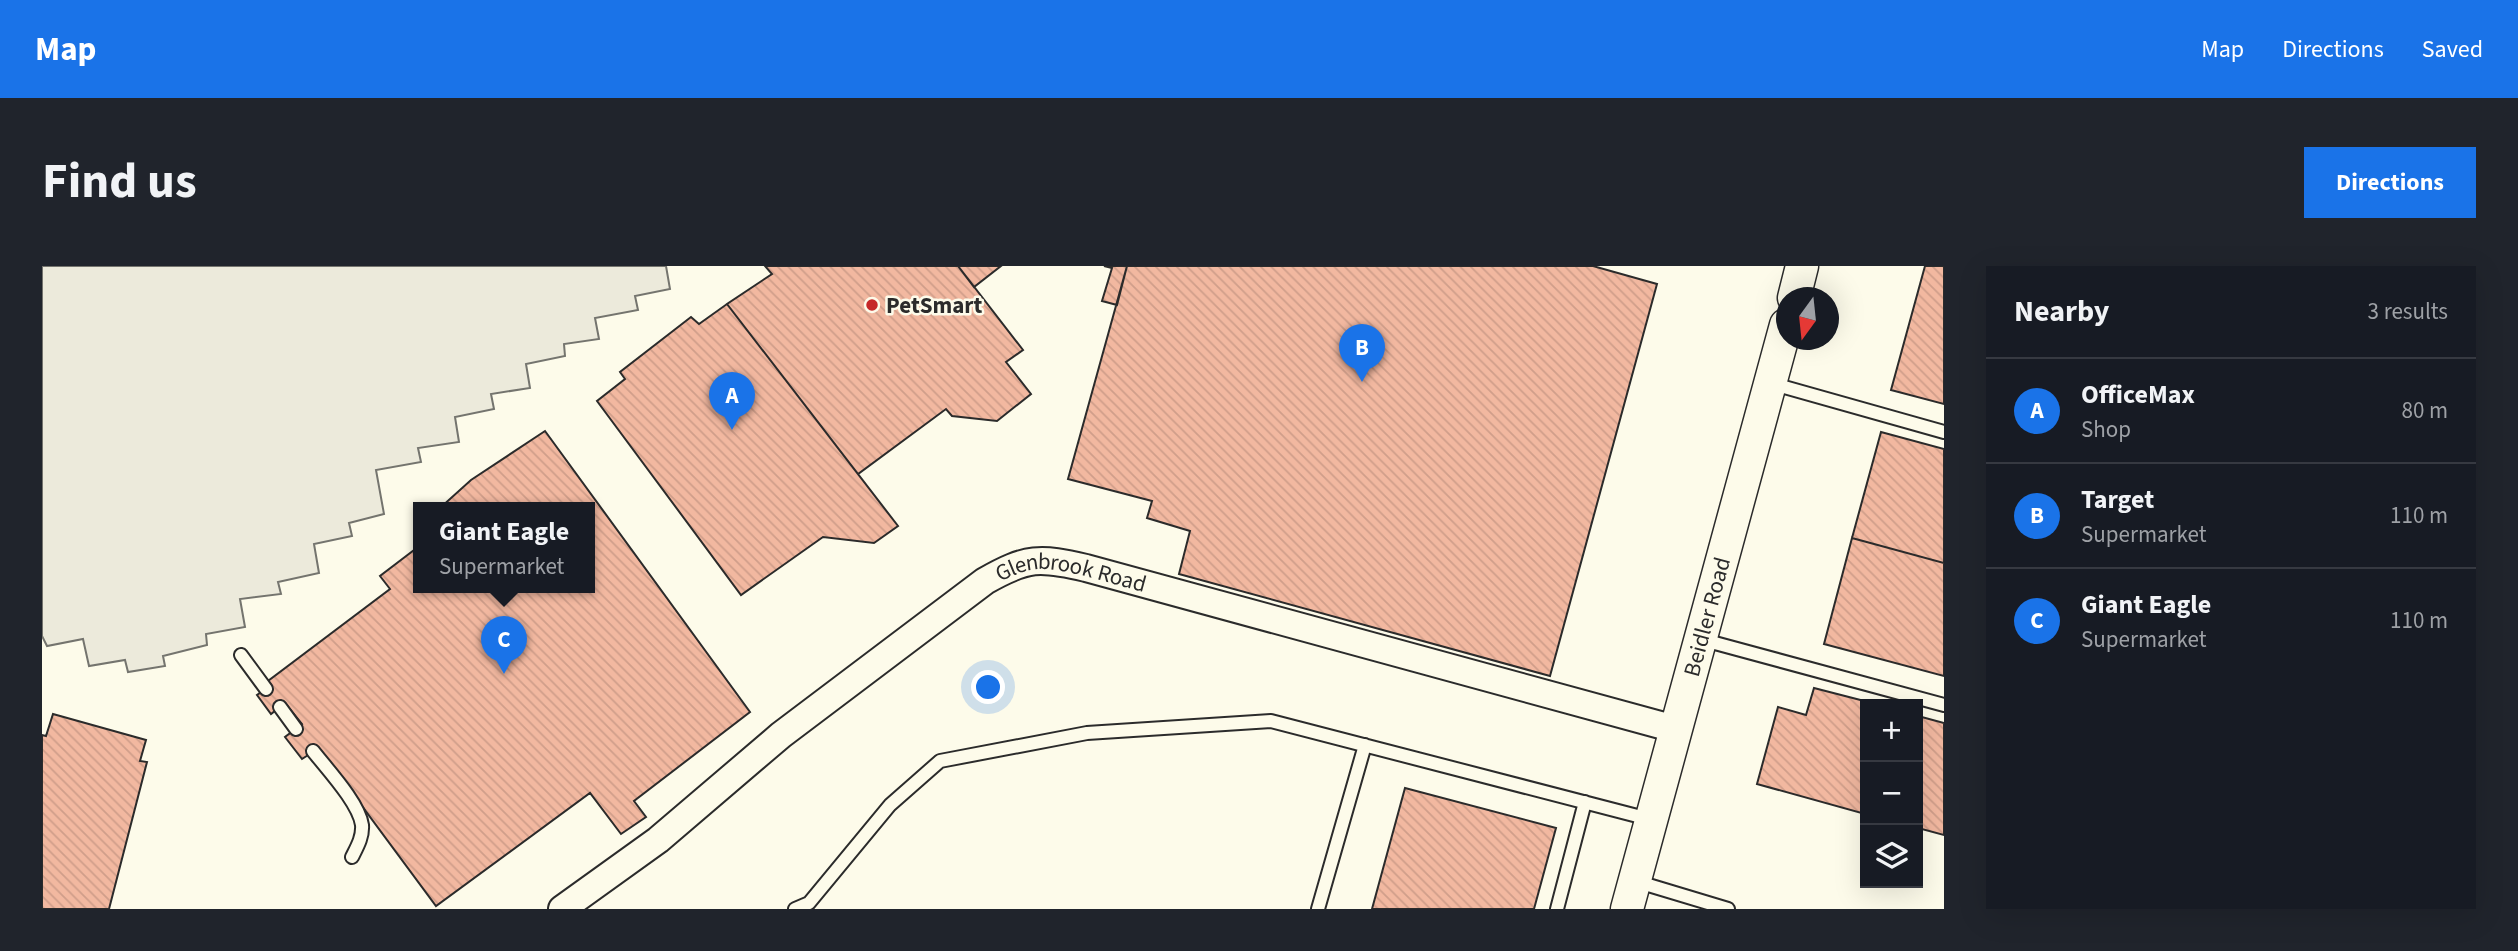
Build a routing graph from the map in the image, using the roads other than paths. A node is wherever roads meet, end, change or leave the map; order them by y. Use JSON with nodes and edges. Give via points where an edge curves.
{"nodes":[{"id":1,"x":1802,"y":266,"type":"edge"},
{"id":2,"x":1797,"y":287,"type":"edge"},
{"id":3,"x":1780,"y":350,"type":"edge"},
{"id":4,"x":1770,"y":383,"type":"junction"},
{"id":5,"x":1944,"y":432,"type":"edge"},
{"id":6,"x":1700,"y":639,"type":"junction"},
{"id":7,"x":241,"y":655,"type":"dead end"},
{"id":8,"x":266,"y":689,"type":"dead end"},
{"id":9,"x":1944,"y":705,"type":"edge"},
{"id":10,"x":280,"y":707,"type":"dead end"},
{"id":11,"x":296,"y":729,"type":"dead end"},
{"id":12,"x":1675,"y":729,"type":"junction"},
{"id":13,"x":1365,"y":745,"type":"junction"},
{"id":14,"x":313,"y":751,"type":"dead end"},
{"id":15,"x":1585,"y":802,"type":"junction"},
{"id":16,"x":1651,"y":819,"type":"junction"},
{"id":17,"x":352,"y":857,"type":"dead end"},
{"id":18,"x":1631,"y":895,"type":"edge"},
{"id":19,"x":562,"y":909,"type":"edge"},
{"id":20,"x":795,"y":909,"type":"edge"},
{"id":21,"x":1318,"y":909,"type":"edge"},
{"id":22,"x":1557,"y":909,"type":"edge"},
{"id":23,"x":1728,"y":909,"type":"edge"}],
"edges":[{"from":1,"to":2,"type":"street"},
{"from":3,"to":4,"type":"street","name":"Beidler Road"},
{"from":4,"to":5,"type":"lane"},
{"from":4,"to":6,"type":"street","name":"Beidler Road"},
{"from":6,"to":9,"type":"lane"},
{"from":6,"to":12,"type":"street","name":"Beidler Road"},
{"from":7,"to":8,"type":"lane"},
{"from":10,"to":11,"type":"lane"},
{"from":12,"to":16,"type":"street","name":"Beidler Road"},
{"from":12,"to":19,"type":"street","name":"Glenbrook Road","via":[[1086,568],[1051,560],[1027,561],[975,589],[781,735],[658,840]]},
{"from":13,"to":15,"type":"lane"},
{"from":13,"to":20,"type":"lane","via":[[1271,721],[1087,733],[940,761],[890,805],[809,903]]},
{"from":13,"to":21,"type":"lane"},
{"from":14,"to":17,"type":"lane","via":[[351,801],[362,824]]},
{"from":15,"to":16,"type":"lane"},
{"from":15,"to":22,"type":"lane"},
{"from":16,"to":18,"type":"street","name":"Beidler Road"},
{"from":18,"to":23,"type":"lane"}]}
